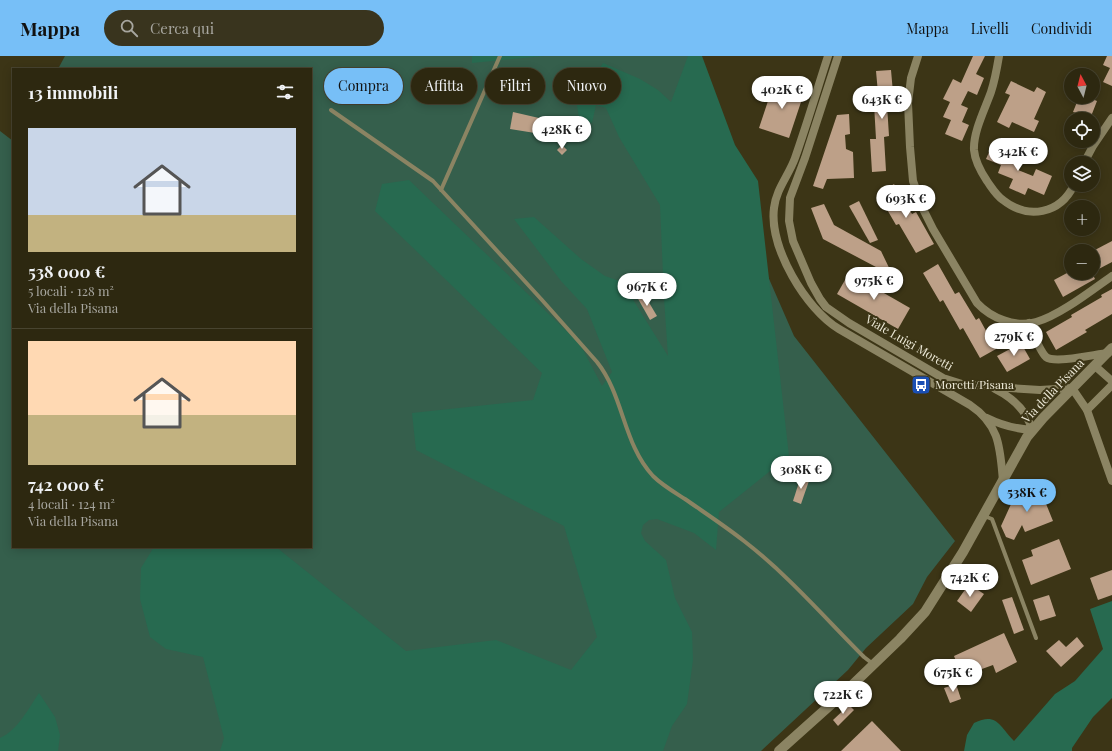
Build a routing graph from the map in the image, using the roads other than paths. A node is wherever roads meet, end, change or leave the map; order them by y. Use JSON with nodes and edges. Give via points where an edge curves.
{"nodes":[{"id":1,"x":500,"y":56,"type":"edge"},
{"id":2,"x":828,"y":56,"type":"edge"},
{"id":3,"x":838,"y":56,"type":"edge"},
{"id":4,"x":918,"y":56,"type":"edge"},
{"id":5,"x":1000,"y":56,"type":"edge"},
{"id":6,"x":331,"y":110,"type":"dead end"},
{"id":7,"x":1112,"y":118,"type":"edge"},
{"id":8,"x":1088,"y":156,"type":"edge"},
{"id":9,"x":441,"y":190,"type":"junction"},
{"id":10,"x":1070,"y":192,"type":"edge"},
{"id":11,"x":775,"y":198,"type":"junction"},
{"id":12,"x":805,"y":270,"type":"junction"},
{"id":13,"x":1112,"y":276,"type":"edge"},
{"id":14,"x":1029,"y":323,"type":"junction"},
{"id":15,"x":1110,"y":350,"type":"edge"},
{"id":16,"x":1095,"y":366,"type":"junction"},
{"id":17,"x":1112,"y":381,"type":"edge"},
{"id":18,"x":989,"y":386,"type":"junction"},
{"id":19,"x":1112,"y":386,"type":"edge"},
{"id":20,"x":1072,"y":388,"type":"junction"},
{"id":21,"x":1088,"y":410,"type":"junction"},
{"id":22,"x":985,"y":417,"type":"junction"},
{"id":23,"x":1032,"y":430,"type":"junction"},
{"id":24,"x":1003,"y":481,"type":"junction"},
{"id":25,"x":1112,"y":481,"type":"edge"},
{"id":26,"x":984,"y":516,"type":"junction"},
{"id":27,"x":1036,"y":638,"type":"dead end"},
{"id":28,"x":873,"y":664,"type":"junction"},
{"id":29,"x":779,"y":751,"type":"edge"}],
"edges":[{"from":1,"to":9,"type":"lane"},
{"from":2,"to":11,"type":"street","name":"Viale Luigi Moretti","via":[[794,159]]},
{"from":3,"to":12,"type":"street","name":"Viale Luigi Moretti","via":[[789,204],[792,235]]},
{"from":4,"to":14,"type":"street","via":[[910,84],[908,110],[912,175],[924,211],[977,303],[1000,319]]},
{"from":5,"to":10,"type":"street","via":[[974,148],[984,175],[997,195],[1015,208],[1027,211],[1039,212],[1056,206]]},
{"from":6,"to":9,"type":"lane","via":[[433,181]]},
{"from":7,"to":8,"type":"street"},
{"from":9,"to":28,"type":"lane","via":[[604,371],[613,388],[634,448],[653,476],[766,560]]},
{"from":11,"to":12,"type":"street","via":[[780,234],[788,256],[794,266]]},
{"from":11,"to":22,"type":"street","name":"Viale Luigi Moretti","via":[[773,221],[780,251],[799,286],[821,315],[839,329],[970,405]]},
{"from":12,"to":18,"type":"street","name":"Viale Luigi Moretti","via":[[826,307],[849,324],[946,379],[962,384]]},
{"from":13,"to":14,"type":"street","via":[[1060,311]]},
{"from":14,"to":15,"type":"street","via":[[1044,354],[1050,359]]},
{"from":15,"to":16,"type":"main road","name":"Via della Pisana"},
{"from":16,"to":17,"type":"street"},
{"from":16,"to":20,"type":"main road","name":"Via della Pisana"},
{"from":18,"to":20,"type":"street","name":"Viale Luigi Moretti","via":[[1029,390]]},
{"from":18,"to":23,"type":"street","name":"Viale Luigi Moretti","via":[[1019,406],[1028,418]]},
{"from":19,"to":21,"type":"street"},
{"from":20,"to":21,"type":"street"},
{"from":20,"to":23,"type":"main road","name":"Via della Pisana"},
{"from":21,"to":25,"type":"street"},
{"from":22,"to":23,"type":"street","name":"Viale Luigi Moretti","via":[[1004,425]]},
{"from":22,"to":24,"type":"street","name":"Viale Luigi Moretti","via":[[993,428],[999,446]]},
{"from":23,"to":24,"type":"main road","name":"Via della Pisana"},
{"from":24,"to":26,"type":"main road","name":"Via della Pisana"},
{"from":26,"to":27,"type":"lane","via":[[992,519]]},
{"from":26,"to":28,"type":"main road","name":"Via della Pisana","via":[[925,612]]},
{"from":28,"to":29,"type":"main road","name":"Via della Pisana"}]}
